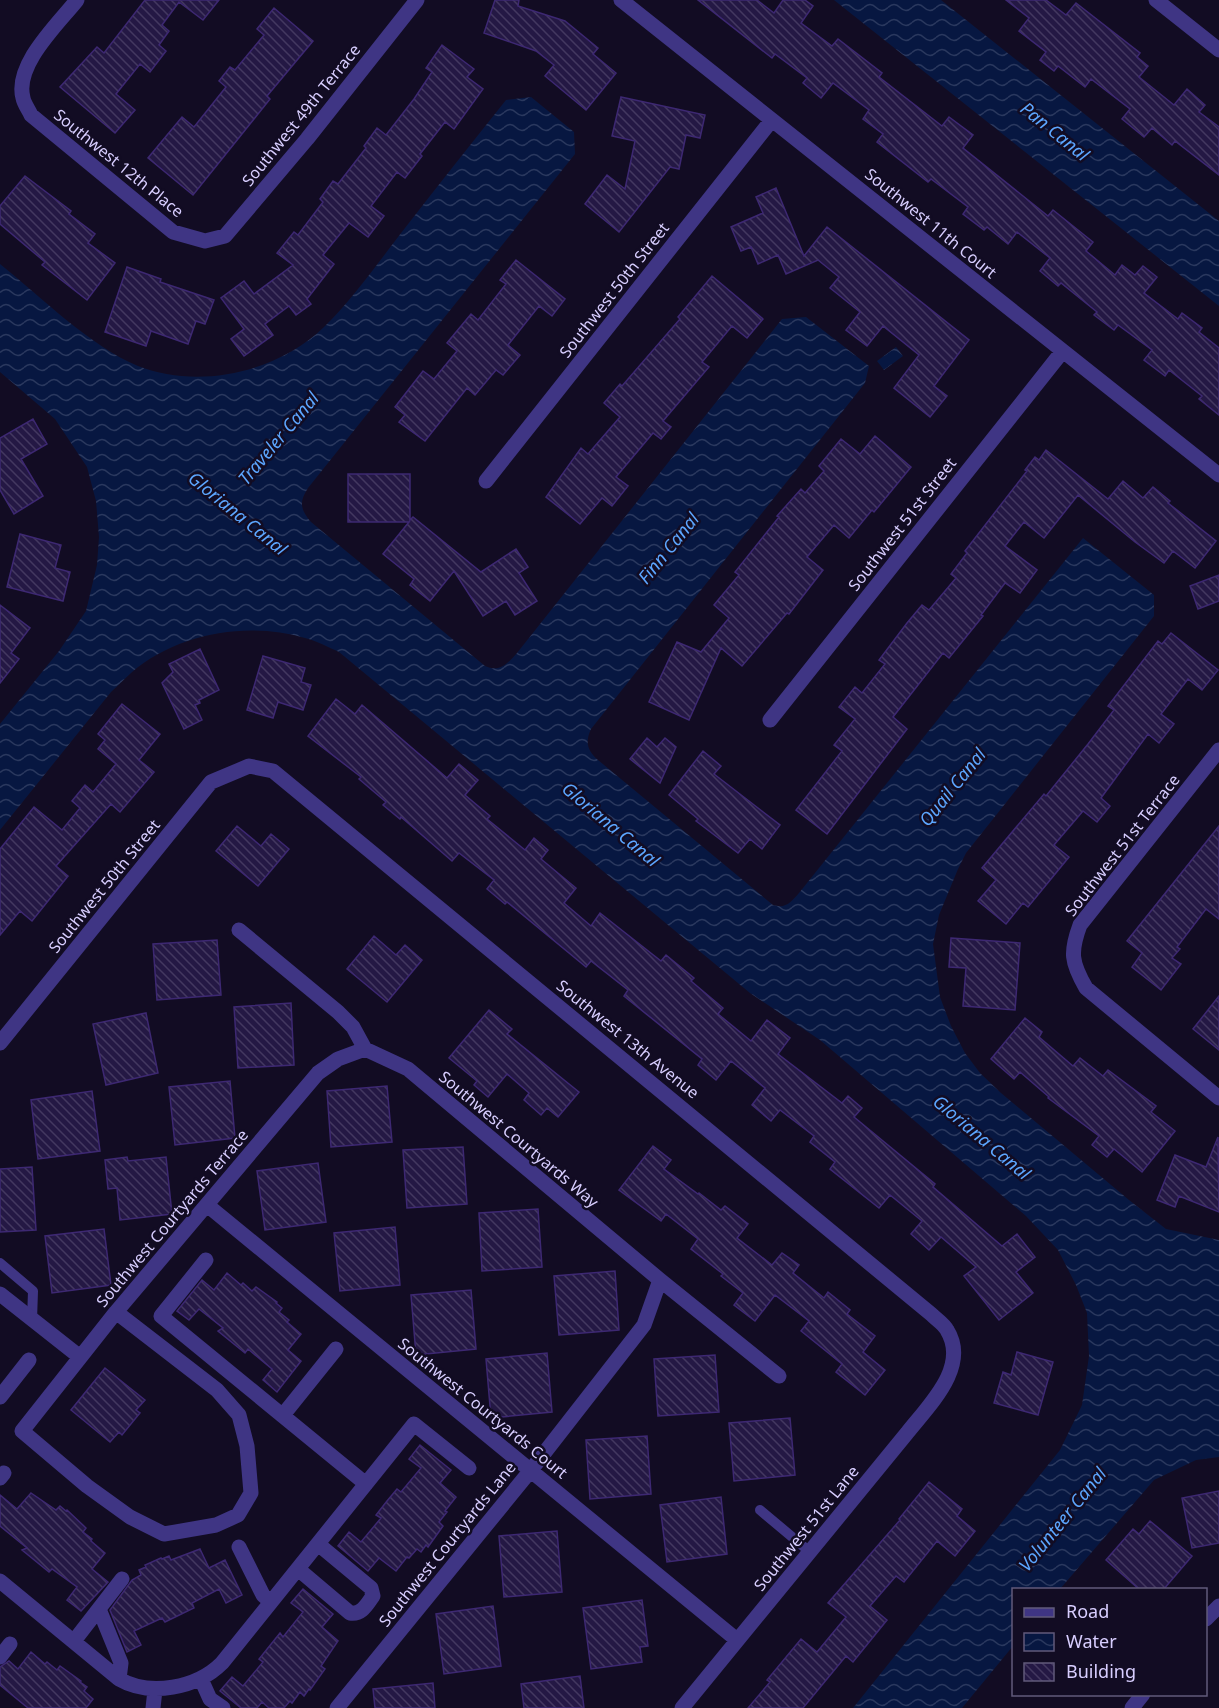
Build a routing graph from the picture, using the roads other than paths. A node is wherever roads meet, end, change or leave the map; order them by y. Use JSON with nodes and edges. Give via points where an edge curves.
{"nodes":[{"id":1,"x":77,"y":0,"type":"edge"},
{"id":2,"x":417,"y":0,"type":"edge"},
{"id":3,"x":621,"y":0,"type":"edge"},
{"id":4,"x":1156,"y":0,"type":"edge"},
{"id":5,"x":1219,"y":50,"type":"edge"},
{"id":6,"x":771,"y":121,"type":"junction"},
{"id":7,"x":205,"y":242,"type":"joint"},
{"id":8,"x":1062,"y":352,"type":"junction"},
{"id":9,"x":1219,"y":475,"type":"edge"},
{"id":10,"x":486,"y":481,"type":"dead end"},
{"id":11,"x":770,"y":720,"type":"dead end"},
{"id":12,"x":1219,"y":750,"type":"edge"},
{"id":13,"x":249,"y":766,"type":"joint"},
{"id":14,"x":239,"y":930,"type":"dead end"},
{"id":15,"x":0,"y":1043,"type":"edge"},
{"id":16,"x":365,"y":1049,"type":"junction"},
{"id":17,"x":1219,"y":1098,"type":"edge"},
{"id":18,"x":207,"y":1204,"type":"junction"},
{"id":19,"x":206,"y":1260,"type":"dead end"},
{"id":20,"x":0,"y":1263,"type":"edge"},
{"id":21,"x":660,"y":1280,"type":"junction"},
{"id":22,"x":0,"y":1294,"type":"edge"},
{"id":23,"x":116,"y":1312,"type":"junction"},
{"id":24,"x":32,"y":1320,"type":"junction"},
{"id":25,"x":336,"y":1349,"type":"dead end"},
{"id":26,"x":80,"y":1357,"type":"junction"},
{"id":27,"x":29,"y":1360,"type":"dead end"},
{"id":28,"x":953,"y":1366,"type":"joint"},
{"id":29,"x":779,"y":1376,"type":"dead end"},
{"id":30,"x":0,"y":1397,"type":"edge"},
{"id":31,"x":283,"y":1415,"type":"junction"},
{"id":32,"x":469,"y":1468,"type":"dead end"},
{"id":33,"x":531,"y":1470,"type":"junction"},
{"id":34,"x":366,"y":1484,"type":"junction"},
{"id":35,"x":760,"y":1510,"type":"dead end"},
{"id":36,"x":318,"y":1544,"type":"junction"},
{"id":37,"x":239,"y":1547,"type":"dead end"},
{"id":38,"x":810,"y":1552,"type":"junction"},
{"id":39,"x":298,"y":1569,"type":"junction"},
{"id":40,"x":122,"y":1579,"type":"dead end"},
{"id":41,"x":0,"y":1581,"type":"edge"},
{"id":42,"x":271,"y":1602,"type":"junction"},
{"id":43,"x":1219,"y":1606,"type":"edge"},
{"id":44,"x":99,"y":1609,"type":"junction"},
{"id":45,"x":1207,"y":1618,"type":"edge"},
{"id":46,"x":737,"y":1640,"type":"junction"},
{"id":47,"x":74,"y":1641,"type":"junction"},
{"id":48,"x":10,"y":1644,"type":"dead end"},
{"id":49,"x":0,"y":1657,"type":"edge"},
{"id":50,"x":119,"y":1679,"type":"junction"},
{"id":51,"x":201,"y":1679,"type":"junction"},
{"id":52,"x":154,"y":1690,"type":"junction"},
{"id":53,"x":1142,"y":1696,"type":"edge"},
{"id":54,"x":153,"y":1708,"type":"edge"},
{"id":55,"x":223,"y":1708,"type":"edge"},
{"id":56,"x":337,"y":1708,"type":"edge"},
{"id":57,"x":682,"y":1708,"type":"edge"},
{"id":58,"x":1132,"y":1708,"type":"edge"}],
"edges":[{"from":1,"to":7,"type":"street","name":"Southwest 12th Place","via":[[30,59],[22,77],[23,97],[31,115],[173,232]]},
{"from":2,"to":7,"type":"street","name":"Southwest 49th Terrace","via":[[225,236]]},
{"from":3,"to":6,"type":"street","name":"Southwest 11th Court"},
{"from":4,"to":5,"type":"street"},
{"from":6,"to":8,"type":"street","name":"Southwest 11th Court"},
{"from":6,"to":10,"type":"street","name":"Southwest 50th Street"},
{"from":8,"to":9,"type":"street","name":"Southwest 11th Court"},
{"from":8,"to":11,"type":"street","name":"Southwest 51st Street"},
{"from":12,"to":17,"type":"street","name":"Southwest 51st Terrace","via":[[1080,925],[1072,946],[1074,968],[1086,988]]},
{"from":13,"to":15,"type":"street","name":"Southwest 50th Street","via":[[211,782]]},
{"from":13,"to":28,"type":"street","name":"Southwest 13th Avenue","via":[[273,771],[931,1314],[947,1330],[954,1347]]},
{"from":14,"to":16,"type":"street","via":[[338,1012],[353,1027]]},
{"from":16,"to":18,"type":"street","name":"Southwest Courtyards Terrace","via":[[338,1059],[318,1073]]},
{"from":16,"to":21,"type":"street","name":"Southwest Courtyards Way","via":[[408,1069]]},
{"from":18,"to":23,"type":"street","name":"Southwest Courtyards Terrace"},
{"from":18,"to":33,"type":"street","name":"Southwest Courtyards Court"},
{"from":19,"to":31,"type":"street","via":[[161,1316]]},
{"from":20,"to":24,"type":"lane","via":[[33,1292]]},
{"from":21,"to":29,"type":"street","name":"Southwest Courtyards Way"},
{"from":21,"to":33,"type":"street","name":"Southwest Courtyards Lane","via":[[644,1325]]},
{"from":22,"to":24,"type":"street"},
{"from":23,"to":26,"type":"street","name":"Southwest Courtyards Terrace"},
{"from":23,"to":26,"type":"street","name":"Southwest Courtyards Terrace","via":[[217,1390],[239,1415],[247,1446],[251,1493],[238,1515],[216,1525],[164,1534],[121,1511],[22,1431]]},
{"from":24,"to":26,"type":"street"},
{"from":25,"to":31,"type":"street"},
{"from":27,"to":30,"type":"street"},
{"from":28,"to":38,"type":"street","name":"Southwest 51st Lane","via":[[907,1433]]},
{"from":31,"to":34,"type":"street"},
{"from":32,"to":34,"type":"street","via":[[414,1424]]},
{"from":33,"to":46,"type":"street","name":"Southwest Courtyards Court"},
{"from":33,"to":56,"type":"street","name":"Southwest Courtyards Lane"},
{"from":34,"to":36,"type":"street"},
{"from":35,"to":38,"type":"lane"},
{"from":36,"to":39,"type":"street"},
{"from":36,"to":39,"type":"street","via":[[372,1588],[374,1596],[362,1611],[350,1613]]},
{"from":37,"to":42,"type":"street","via":[[263,1595]]},
{"from":38,"to":46,"type":"street","name":"Southwest 51st Lane"},
{"from":39,"to":42,"type":"street"},
{"from":40,"to":44,"type":"street"},
{"from":41,"to":47,"type":"street"},
{"from":42,"to":51,"type":"street","via":[[222,1663]]},
{"from":43,"to":45,"type":"street"},
{"from":44,"to":47,"type":"street"},
{"from":44,"to":50,"type":"street","via":[[121,1663]]},
{"from":46,"to":57,"type":"street","name":"Southwest 51st Lane"},
{"from":47,"to":50,"type":"street"},
{"from":48,"to":49,"type":"street"},
{"from":50,"to":52,"type":"street","via":[[137,1688]]},
{"from":51,"to":52,"type":"street"},
{"from":51,"to":55,"type":"street","via":[[210,1699]]},
{"from":52,"to":54,"type":"street"},
{"from":53,"to":58,"type":"street"}]}
